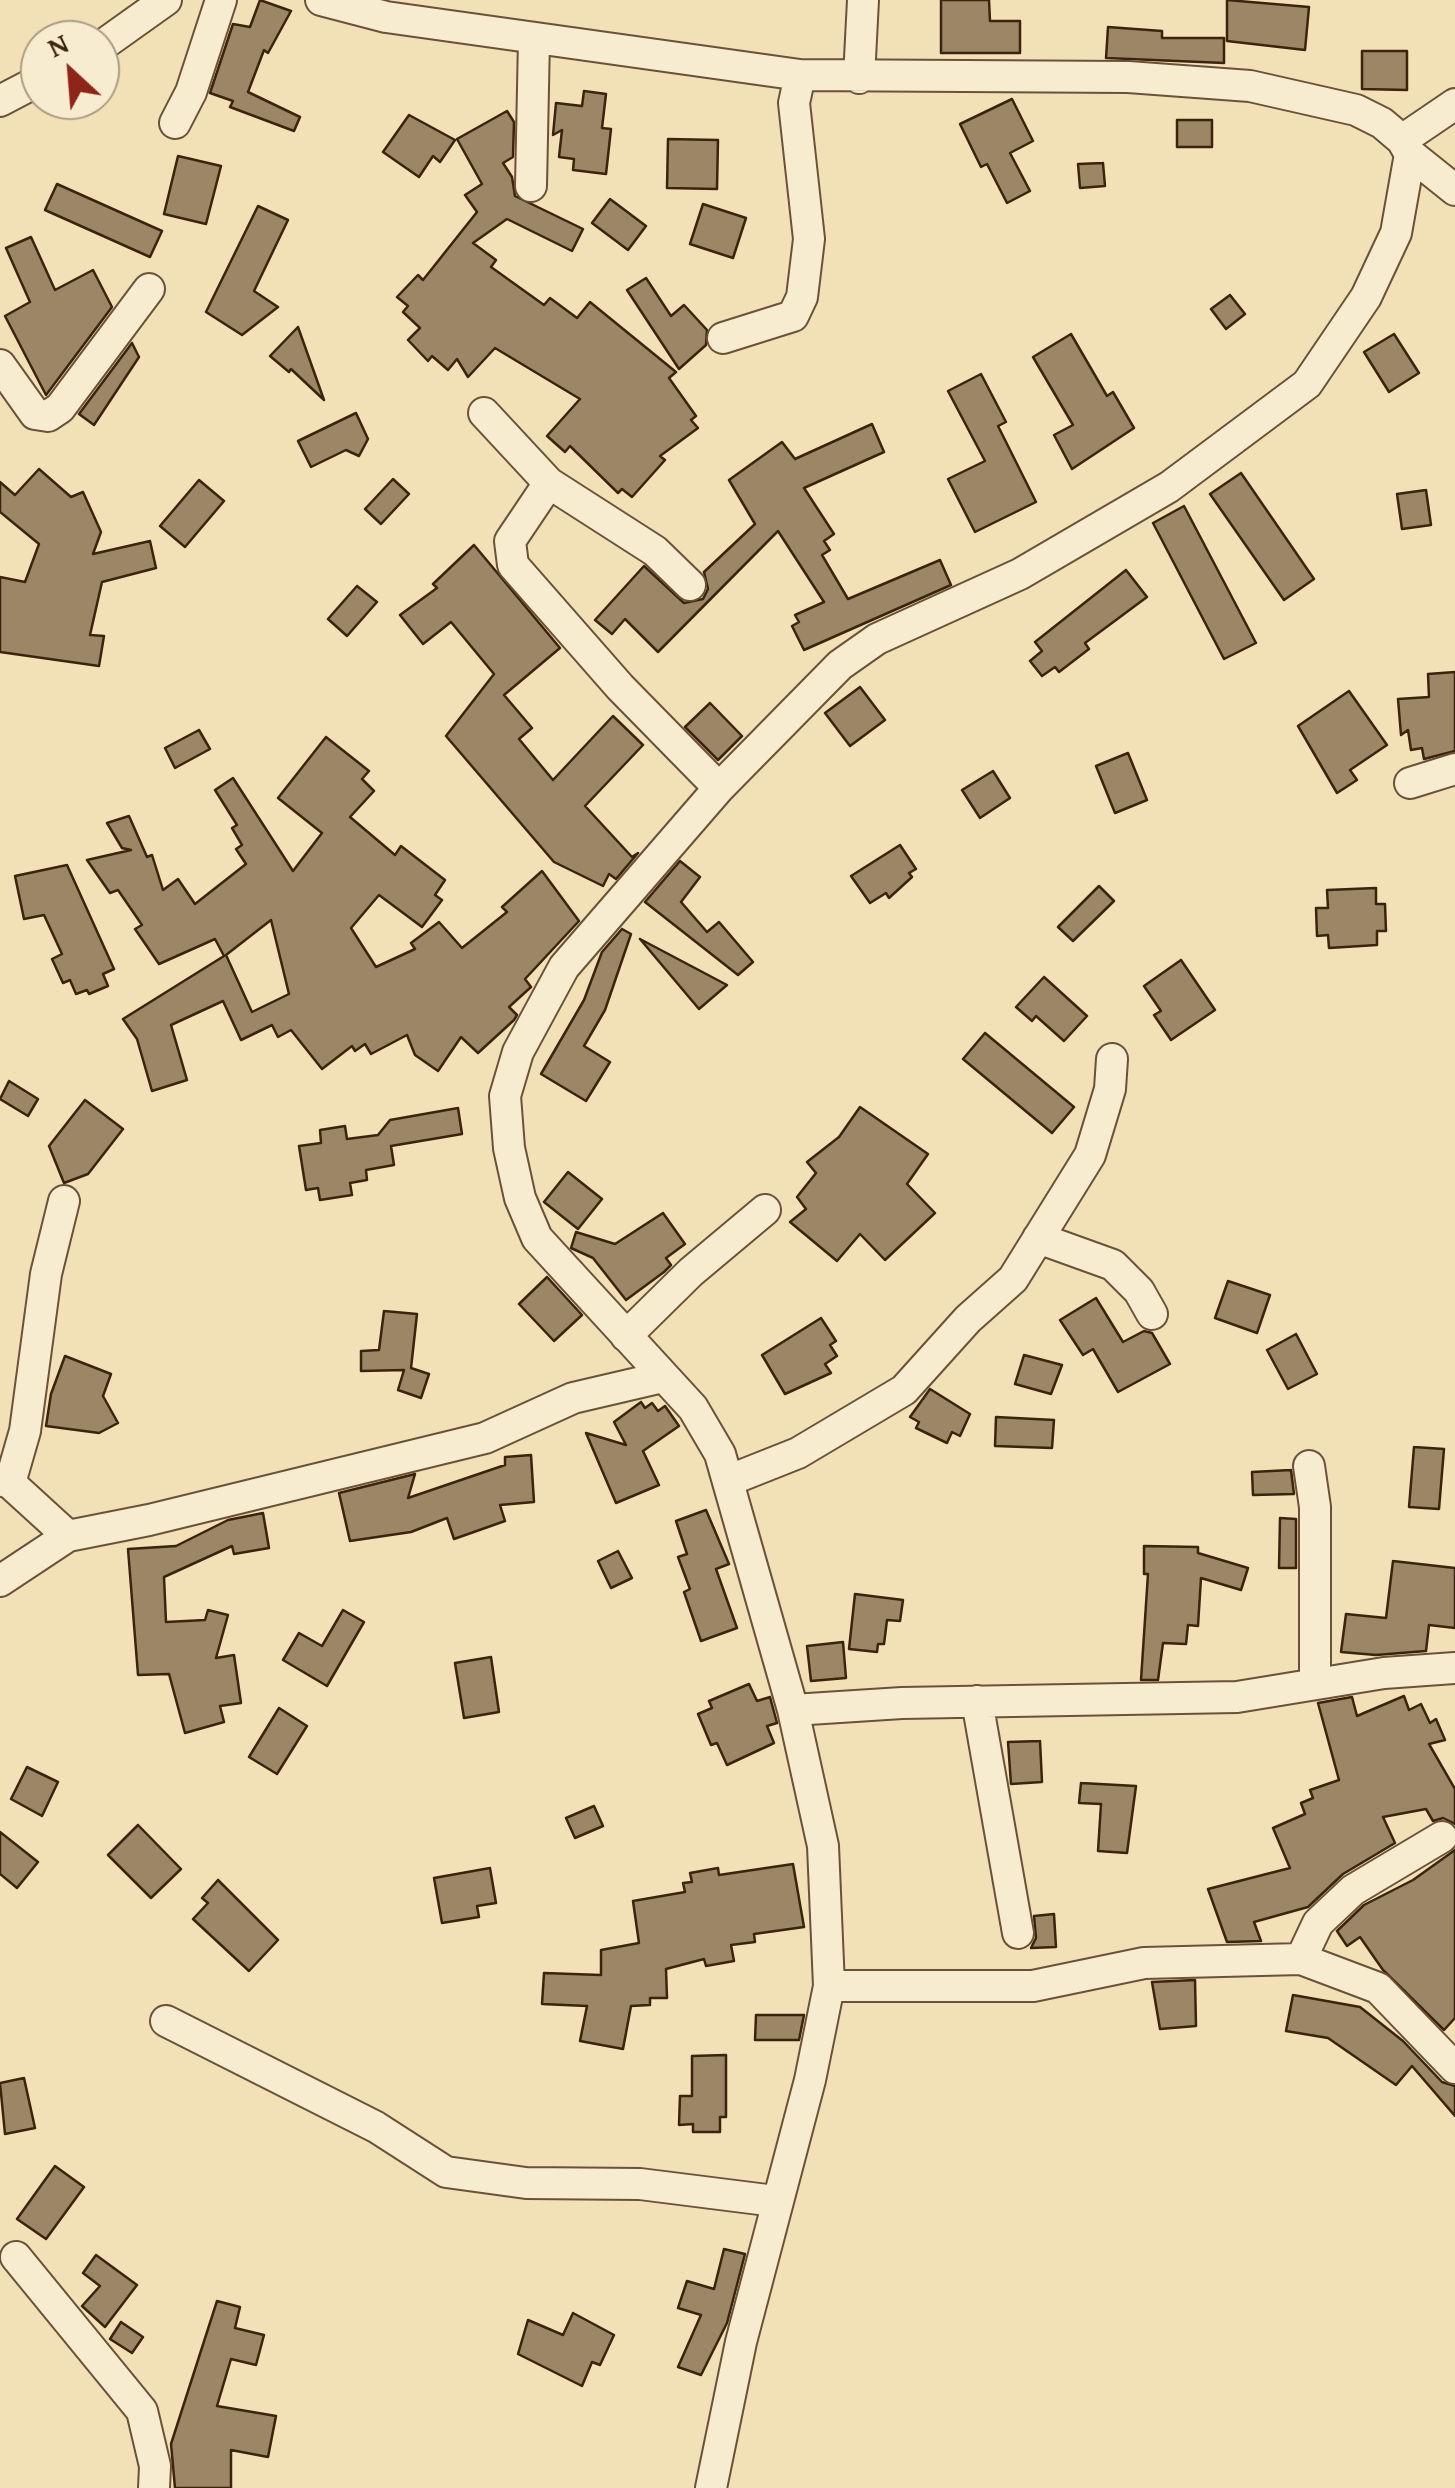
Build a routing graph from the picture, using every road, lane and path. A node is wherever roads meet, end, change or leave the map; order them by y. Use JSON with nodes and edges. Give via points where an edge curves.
{"nodes":[{"id":1,"x":166,"y":0,"type":"edge"},
{"id":2,"x":221,"y":0,"type":"edge"},
{"id":3,"x":321,"y":0,"type":"edge"},
{"id":4,"x":863,"y":0,"type":"edge"},
{"id":5,"x":120,"y":32,"type":"edge"},
{"id":6,"x":534,"y":38,"type":"junction"},
{"id":7,"x":800,"y":75,"type":"junction"},
{"id":8,"x":859,"y":78,"type":"junction"},
{"id":9,"x":1455,"y":104,"type":"edge"},
{"id":10,"x":175,"y":123,"type":"dead end"},
{"id":11,"x":1406,"y":146,"type":"junction"},
{"id":12,"x":532,"y":186,"type":"dead end"},
{"id":13,"x":1455,"y":190,"type":"edge"},
{"id":14,"x":148,"y":289,"type":"dead end"},
{"id":15,"x":724,"y":338,"type":"dead end"},
{"id":16,"x":0,"y":365,"type":"edge"},
{"id":17,"x":484,"y":413,"type":"dead end"},
{"id":18,"x":549,"y":484,"type":"junction"},
{"id":19,"x":690,"y":585,"type":"dead end"},
{"id":20,"x":1455,"y":769,"type":"edge"},
{"id":21,"x":1410,"y":783,"type":"dead end"},
{"id":22,"x":719,"y":788,"type":"junction"},
{"id":23,"x":1112,"y":1059,"type":"dead end"},
{"id":24,"x":64,"y":1201,"type":"dead end"},
{"id":25,"x":764,"y":1210,"type":"dead end"},
{"id":26,"x":1038,"y":1238,"type":"junction"},
{"id":27,"x":1152,"y":1314,"type":"dead end"},
{"id":28,"x":626,"y":1336,"type":"junction"},
{"id":29,"x":662,"y":1376,"type":"junction"},
{"id":30,"x":1309,"y":1466,"type":"dead end"},
{"id":31,"x":730,"y":1480,"type":"junction"},
{"id":32,"x":5,"y":1481,"type":"edge"},
{"id":33,"x":68,"y":1536,"type":"junction"},
{"id":34,"x":0,"y":1581,"type":"edge"},
{"id":35,"x":1455,"y":1668,"type":"edge"},
{"id":36,"x":1314,"y":1683,"type":"junction"},
{"id":37,"x":977,"y":1701,"type":"junction"},
{"id":38,"x":792,"y":1710,"type":"junction"},
{"id":39,"x":1442,"y":1837,"type":"dead end"},
{"id":40,"x":1018,"y":1933,"type":"dead end"},
{"id":41,"x":1301,"y":1959,"type":"junction"},
{"id":42,"x":830,"y":1986,"type":"junction"},
{"id":43,"x":166,"y":2021,"type":"dead end"},
{"id":44,"x":1455,"y":2068,"type":"edge"},
{"id":45,"x":775,"y":2201,"type":"junction"},
{"id":46,"x":16,"y":2257,"type":"dead end"},
{"id":47,"x":154,"y":2488,"type":"edge"},
{"id":48,"x":711,"y":2488,"type":"edge"}],
"edges":[{"from":1,"to":5,"type":"street"},
{"from":2,"to":10,"type":"street"},
{"from":3,"to":6,"type":"street","via":[[386,17]]},
{"from":4,"to":8,"type":"street"},
{"from":6,"to":7,"type":"street"},
{"from":6,"to":12,"type":"street"},
{"from":7,"to":8,"type":"street"},
{"from":7,"to":15,"type":"street","via":[[794,103],[809,239],[802,297],[793,316]]},
{"from":8,"to":11,"type":"street","via":[[1128,78],[1250,86],[1356,110]]},
{"from":9,"to":11,"type":"street"},
{"from":11,"to":13,"type":"street"},
{"from":11,"to":22,"type":"street","via":[[1396,233],[1366,297],[1308,384],[1169,486],[981,595],[878,639],[840,665]]},
{"from":14,"to":16,"type":"street","via":[[48,416],[34,414]]},
{"from":17,"to":18,"type":"street"},
{"from":18,"to":19,"type":"street","via":[[656,551]]},
{"from":18,"to":22,"type":"street","via":[[510,541],[513,565]]},
{"from":20,"to":21,"type":"street"},
{"from":22,"to":28,"type":"street","via":[[564,967],[518,1052],[504,1096],[520,1198],[537,1238]]},
{"from":23,"to":26,"type":"street","via":[[1090,1155]]},
{"from":24,"to":32,"type":"street","via":[[46,1274],[24,1431]]},
{"from":25,"to":28,"type":"street"},
{"from":26,"to":27,"type":"street","via":[[1112,1266],[1139,1290]]},
{"from":26,"to":31,"type":"street","via":[[1013,1279],[904,1390],[798,1453]]},
{"from":28,"to":29,"type":"street"},
{"from":29,"to":31,"type":"street","via":[[693,1408]]},
{"from":29,"to":33,"type":"street","via":[[574,1398],[485,1438]]},
{"from":30,"to":36,"type":"street","via":[[1316,1508]]},
{"from":31,"to":38,"type":"street"},
{"from":32,"to":33,"type":"street"},
{"from":33,"to":34,"type":"street"},
{"from":35,"to":36,"type":"street"},
{"from":36,"to":37,"type":"street","via":[[1237,1697]]},
{"from":37,"to":38,"type":"street"},
{"from":37,"to":40,"type":"street"},
{"from":38,"to":42,"type":"street","via":[[823,1846]]},
{"from":39,"to":41,"type":"street","via":[[1353,1890],[1318,1923]]},
{"from":41,"to":42,"type":"street","via":[[1144,1963],[1033,1986]]},
{"from":41,"to":44,"type":"street","via":[[1378,1988]]},
{"from":42,"to":45,"type":"street"},
{"from":43,"to":45,"type":"street","via":[[376,2127],[446,2172],[526,2183],[640,2184]]},
{"from":45,"to":48,"type":"street"},
{"from":46,"to":47,"type":"street","via":[[142,2412]]}]}
